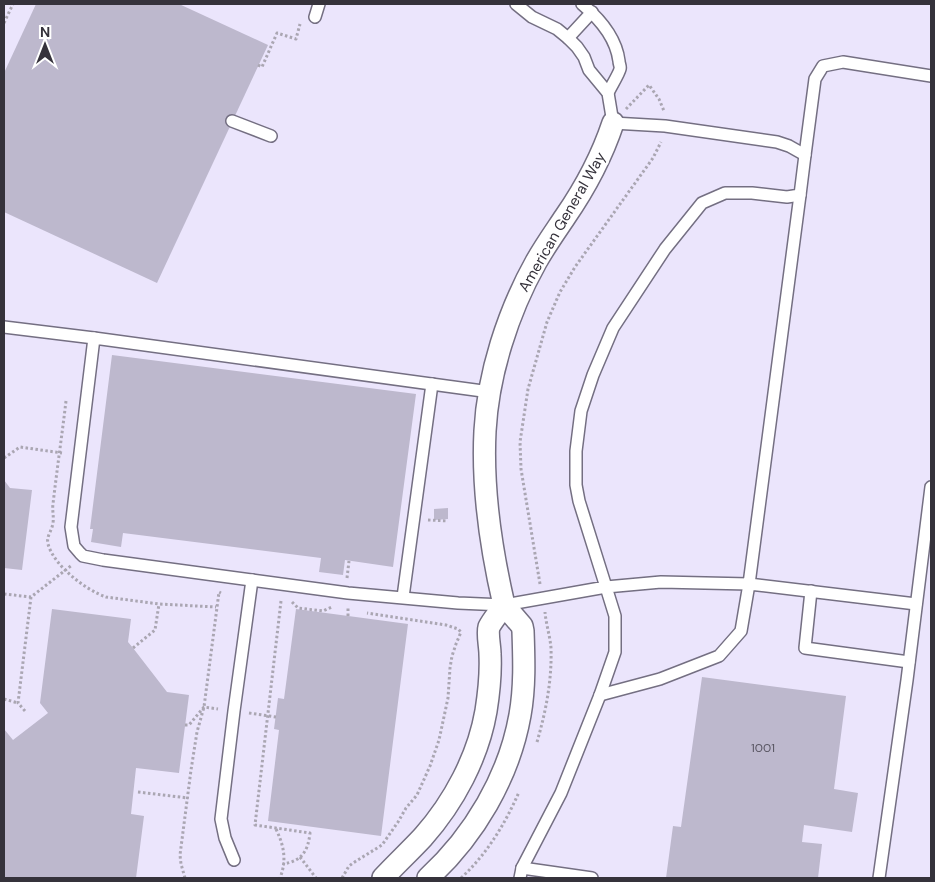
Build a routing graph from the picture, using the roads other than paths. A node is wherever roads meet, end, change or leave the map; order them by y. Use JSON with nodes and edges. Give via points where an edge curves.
{"nodes":[{"id":1,"x":319,"y":4,"type":"edge"},
{"id":2,"x":516,"y":4,"type":"edge"},
{"id":3,"x":582,"y":4,"type":"edge"},
{"id":4,"x":592,"y":12,"type":"junction"},
{"id":5,"x":315,"y":17,"type":"dead end"},
{"id":6,"x":568,"y":38,"type":"junction"},
{"id":7,"x":931,"y":76,"type":"edge"},
{"id":8,"x":608,"y":93,"type":"junction"},
{"id":9,"x":232,"y":121,"type":"dead end"},
{"id":10,"x":613,"y":123,"type":"junction"},
{"id":11,"x":272,"y":136,"type":"dead end"},
{"id":12,"x":804,"y":155,"type":"junction"},
{"id":13,"x":800,"y":194,"type":"junction"},
{"id":14,"x":4,"y":327,"type":"edge"},
{"id":15,"x":94,"y":338,"type":"junction"},
{"id":16,"x":432,"y":384,"type":"junction"},
{"id":17,"x":490,"y":392,"type":"junction"},
{"id":18,"x":931,"y":487,"type":"edge"},
{"id":19,"x":252,"y":580,"type":"junction"},
{"id":20,"x":749,"y":584,"type":"junction"},
{"id":21,"x":606,"y":587,"type":"junction"},
{"id":22,"x":811,"y":591,"type":"junction"},
{"id":23,"x":403,"y":597,"type":"junction"},
{"id":24,"x":916,"y":604,"type":"junction"},
{"id":25,"x":504,"y":605,"type":"junction"},
{"id":26,"x":909,"y":662,"type":"junction"},
{"id":27,"x":600,"y":695,"type":"junction"},
{"id":28,"x":234,"y":860,"type":"dead end"},
{"id":29,"x":521,"y":873,"type":"edge"},
{"id":30,"x":383,"y":878,"type":"edge"},
{"id":31,"x":428,"y":878,"type":"edge"},
{"id":32,"x":592,"y":878,"type":"edge"},
{"id":33,"x":879,"y":878,"type":"edge"}],
"edges":[{"from":1,"to":5,"type":"lane"},
{"from":2,"to":6,"type":"lane"},
{"from":3,"to":4,"type":"lane"},
{"from":4,"to":6,"type":"lane"},
{"from":4,"to":8,"type":"lane","via":[[608,32],[618,54],[620,70]]},
{"from":6,"to":8,"type":"lane"},
{"from":7,"to":12,"type":"lane","via":[[843,62],[823,66],[815,79]]},
{"from":8,"to":10,"type":"lane"},
{"from":9,"to":11,"type":"lane"},
{"from":10,"to":12,"type":"lane","via":[[665,126],[777,142]]},
{"from":10,"to":17,"type":"street","name":"American General Way","via":[[595,167],[516,301]]},
{"from":12,"to":13,"type":"lane"},
{"from":13,"to":20,"type":"lane"},
{"from":13,"to":21,"type":"lane","via":[[787,197],[725,193],[702,203],[665,249],[613,328],[581,411],[576,451],[579,501]]},
{"from":14,"to":15,"type":"lane"},
{"from":15,"to":16,"type":"lane"},
{"from":15,"to":19,"type":"lane","via":[[71,527],[74,546],[83,556],[103,560]]},
{"from":16,"to":17,"type":"lane"},
{"from":16,"to":23,"type":"lane"},
{"from":17,"to":25,"type":"street","name":"American General Way","via":[[484,462],[497,573]]},
{"from":18,"to":24,"type":"lane"},
{"from":19,"to":23,"type":"lane"},
{"from":19,"to":28,"type":"lane","via":[[221,819]]},
{"from":20,"to":21,"type":"lane","via":[[660,582]]},
{"from":20,"to":22,"type":"lane"},
{"from":20,"to":27,"type":"lane","via":[[741,631],[719,656],[660,679]]},
{"from":21,"to":25,"type":"lane"},
{"from":21,"to":27,"type":"lane","via":[[615,616],[615,652]]},
{"from":22,"to":24,"type":"lane"},
{"from":22,"to":26,"type":"lane","via":[[805,648]]},
{"from":23,"to":25,"type":"lane"},
{"from":24,"to":26,"type":"lane"},
{"from":25,"to":30,"type":"street","via":[[489,628],[489,692],[482,728],[469,766],[436,821]]},
{"from":25,"to":31,"type":"street","via":[[522,626],[523,632],[523,695],[515,737],[485,808],[454,853]]},
{"from":26,"to":33,"type":"lane"},
{"from":27,"to":29,"type":"lane","via":[[561,793]]},
{"from":29,"to":32,"type":"lane"}]}
